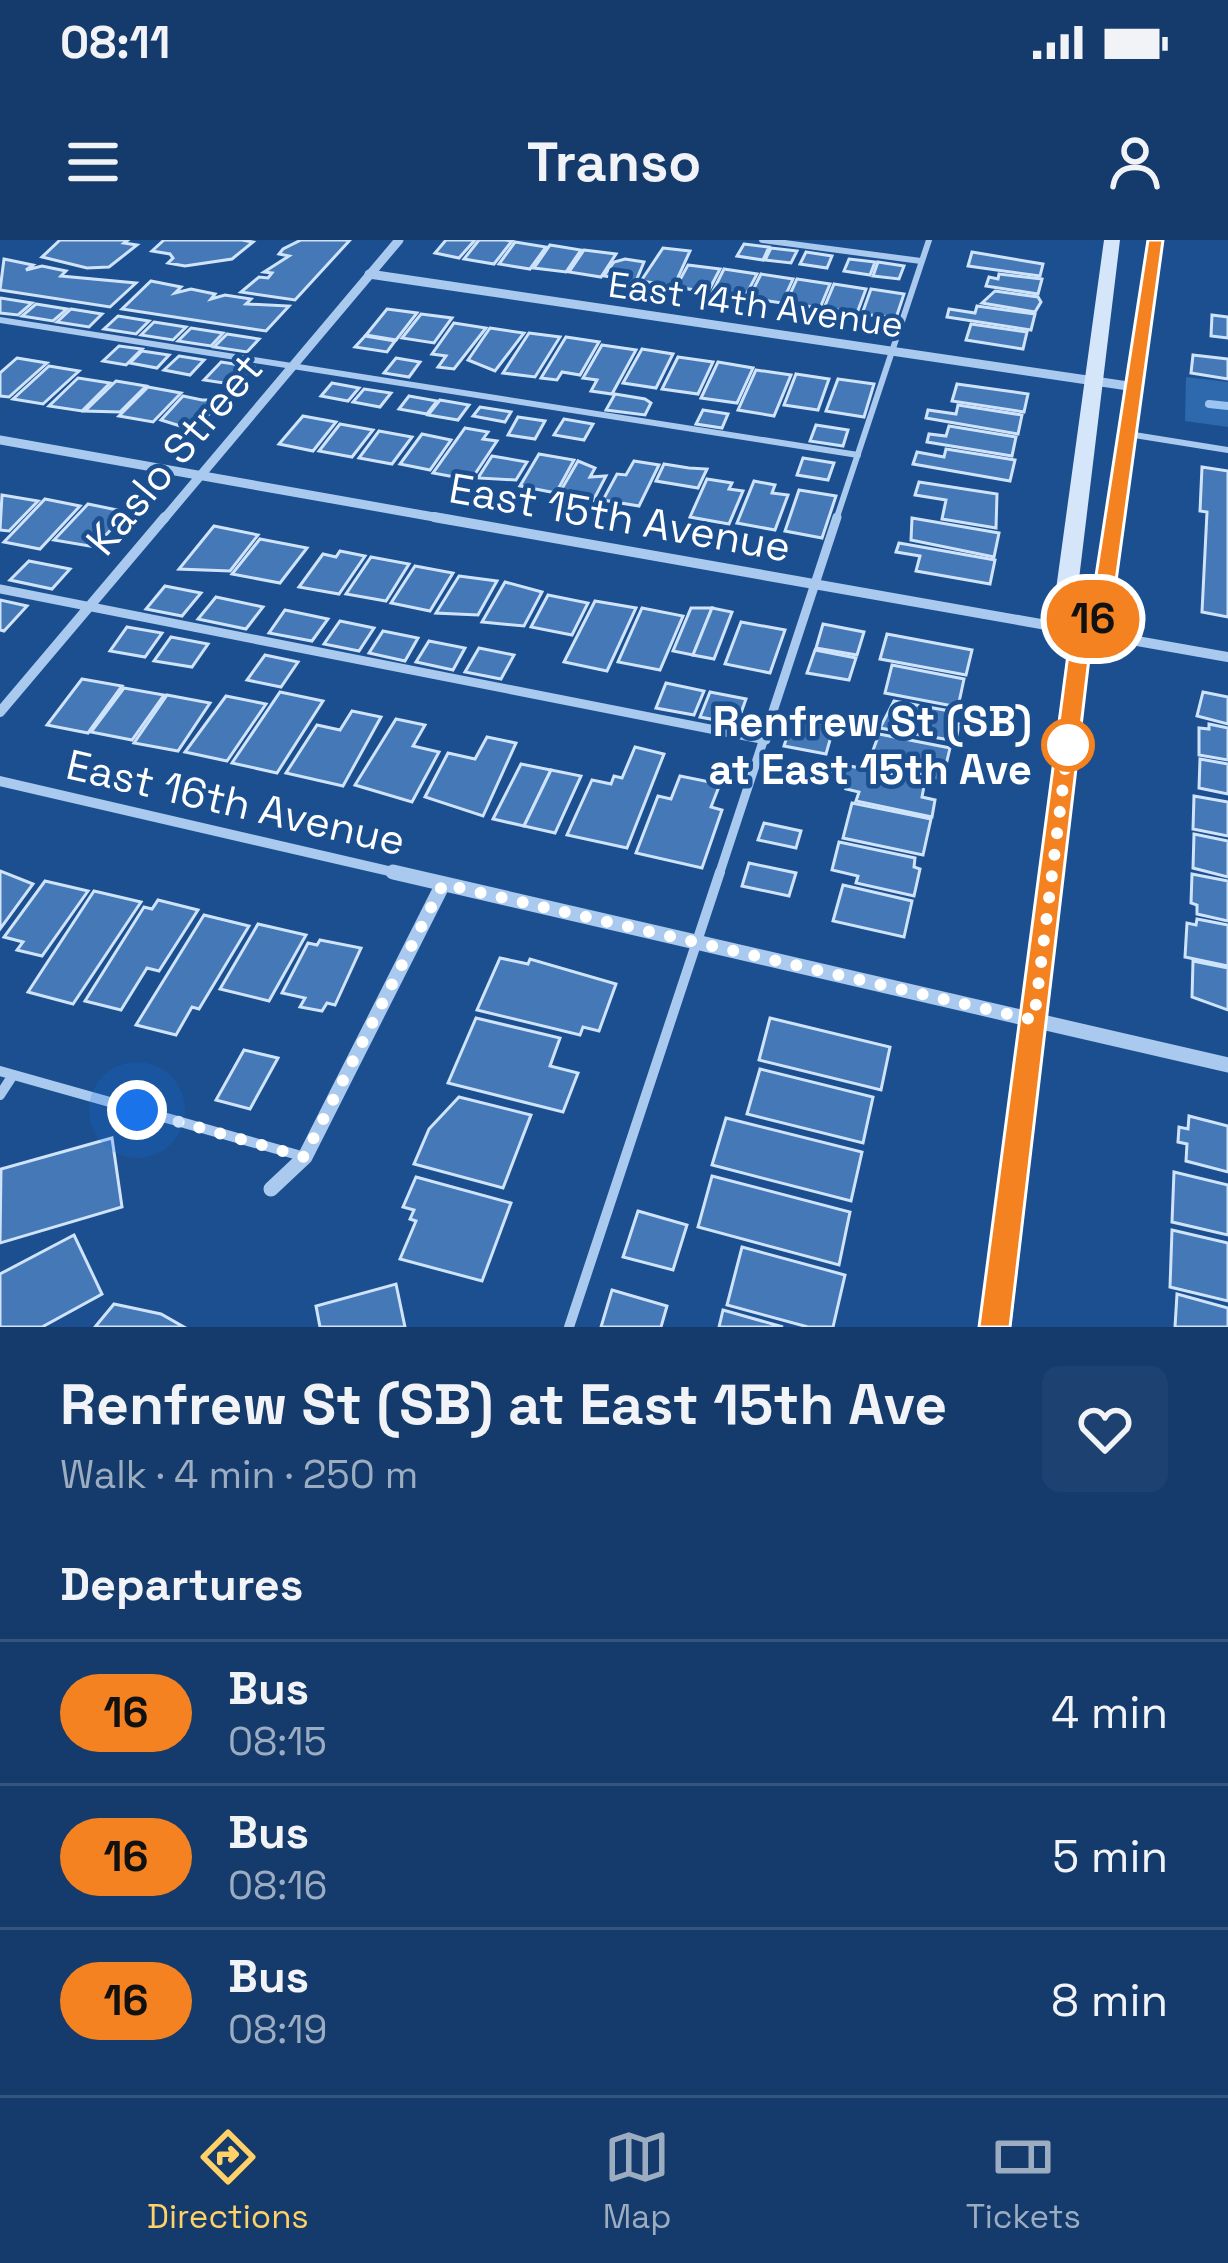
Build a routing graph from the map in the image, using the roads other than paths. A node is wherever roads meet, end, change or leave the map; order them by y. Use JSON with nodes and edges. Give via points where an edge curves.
{"nodes":[{"id":1,"x":399,"y":240,"type":"edge"},
{"id":2,"x":762,"y":240,"type":"edge"},
{"id":3,"x":929,"y":240,"type":"edge"},
{"id":4,"x":1112,"y":240,"type":"edge"},
{"id":5,"x":1155,"y":240,"type":"edge"},
{"id":6,"x":921,"y":261,"type":"junction"},
{"id":7,"x":369,"y":274,"type":"junction"},
{"id":8,"x":0,"y":320,"type":"edge"},
{"id":9,"x":890,"y":351,"type":"junction"},
{"id":10,"x":291,"y":367,"type":"junction"},
{"id":11,"x":1096,"y":381,"type":"junction"},
{"id":12,"x":1135,"y":387,"type":"junction"},
{"id":13,"x":1128,"y":434,"type":"junction"},
{"id":14,"x":0,"y":440,"type":"edge"},
{"id":15,"x":1228,"y":450,"type":"edge"},
{"id":16,"x":858,"y":455,"type":"junction"},
{"id":17,"x":200,"y":476,"type":"junction"},
{"id":18,"x":812,"y":585,"type":"junction"},
{"id":19,"x":0,"y":589,"type":"edge"},
{"id":20,"x":89,"y":607,"type":"junction"},
{"id":21,"x":1082,"y":632,"type":"junction"},
{"id":22,"x":1228,"y":657,"type":"edge"},
{"id":23,"x":0,"y":712,"type":"edge"},
{"id":24,"x":766,"y":740,"type":"junction"},
{"id":25,"x":0,"y":781,"type":"edge"},
{"id":26,"x":443,"y":884,"type":"junction"},
{"id":27,"x":697,"y":940,"type":"junction"},
{"id":28,"x":1034,"y":1020,"type":"junction"},
{"id":29,"x":1228,"y":1065,"type":"edge"},
{"id":30,"x":7,"y":1073,"type":"edge"},
{"id":31,"x":0,"y":1095,"type":"edge"},
{"id":32,"x":304,"y":1157,"type":"junction"},
{"id":33,"x":271,"y":1189,"type":"dead end"},
{"id":34,"x":569,"y":1327,"type":"edge"},
{"id":35,"x":994,"y":1327,"type":"edge"}],
"edges":[{"from":1,"to":7,"type":"street","name":"Kaslo Street"},
{"from":2,"to":6,"type":"lane"},
{"from":3,"to":6,"type":"lane"},
{"from":4,"to":11,"type":"street"},
{"from":5,"to":12,"type":"street"},
{"from":6,"to":9,"type":"lane"},
{"from":7,"to":9,"type":"street","name":"East 14th Avenue"},
{"from":7,"to":10,"type":"street","name":"Kaslo Street"},
{"from":8,"to":10,"type":"lane"},
{"from":9,"to":11,"type":"street","name":"East 14th Avenue"},
{"from":9,"to":16,"type":"lane"},
{"from":10,"to":16,"type":"lane"},
{"from":10,"to":17,"type":"street","name":"Kaslo Street"},
{"from":11,"to":12,"type":"street","name":"East 14th Avenue"},
{"from":11,"to":21,"type":"street","via":[[1065,604]]},
{"from":12,"to":13,"type":"street"},
{"from":13,"to":15,"type":"lane"},
{"from":13,"to":21,"type":"street","via":[[1102,610]]},
{"from":14,"to":17,"type":"street","name":"East 15th Avenue"},
{"from":16,"to":18,"type":"lane"},
{"from":17,"to":18,"type":"street","name":"East 15th Avenue"},
{"from":17,"to":20,"type":"street","name":"Kaslo Street"},
{"from":18,"to":21,"type":"street","name":"East 15th Avenue"},
{"from":18,"to":24,"type":"lane"},
{"from":19,"to":20,"type":"lane"},
{"from":20,"to":23,"type":"street","name":"Kaslo Street"},
{"from":20,"to":24,"type":"lane"},
{"from":21,"to":22,"type":"street","name":"East 15th Avenue"},
{"from":21,"to":28,"type":"street"},
{"from":24,"to":27,"type":"lane"},
{"from":25,"to":26,"type":"street","name":"East 16th Avenue"},
{"from":26,"to":27,"type":"street","name":"East 16th Avenue"},
{"from":26,"to":32,"type":"street"},
{"from":27,"to":28,"type":"street","name":"East 16th Avenue"},
{"from":27,"to":34,"type":"lane"},
{"from":28,"to":29,"type":"street","name":"East 16th Avenue"},
{"from":28,"to":35,"type":"street"},
{"from":30,"to":31,"type":"lane"},
{"from":30,"to":32,"type":"lane"},
{"from":32,"to":33,"type":"street"}]}
